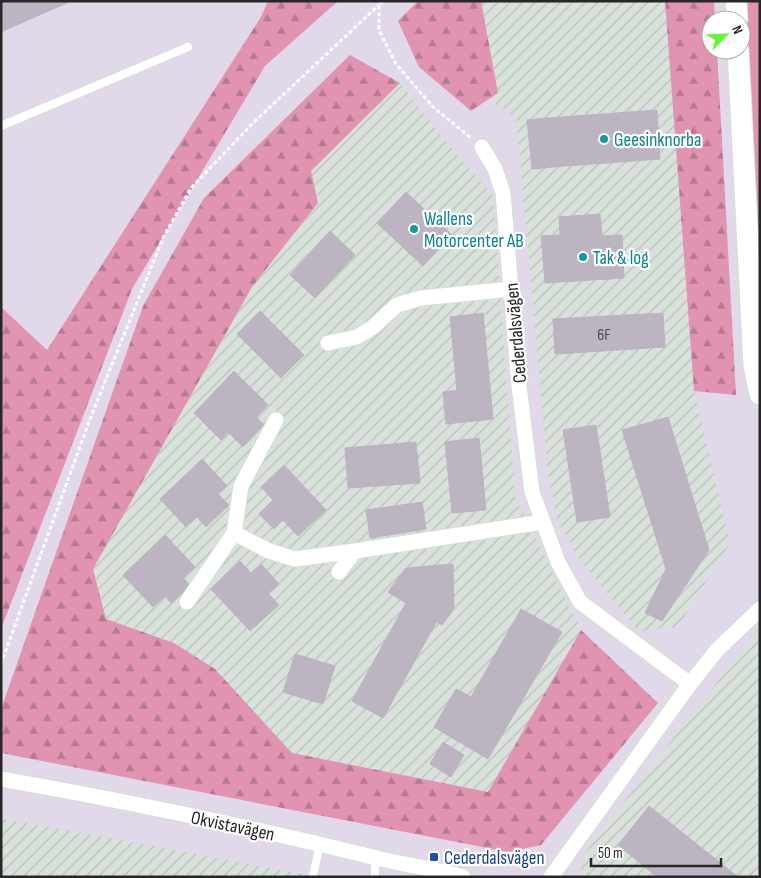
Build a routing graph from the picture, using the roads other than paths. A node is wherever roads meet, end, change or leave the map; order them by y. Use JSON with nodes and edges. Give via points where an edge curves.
{"nodes":[{"id":1,"x":188,"y":47,"type":"dead end"},
{"id":2,"x":739,"y":60,"type":"edge"},
{"id":3,"x":1,"y":126,"type":"edge"},
{"id":4,"x":482,"y":147,"type":"road end"},
{"id":5,"x":511,"y":289,"type":"junction"},
{"id":6,"x":328,"y":343,"type":"dead end"},
{"id":7,"x":760,"y":394,"type":"edge"},
{"id":8,"x":276,"y":420,"type":"dead end"},
{"id":9,"x":543,"y":522,"type":"junction"},
{"id":10,"x":234,"y":533,"type":"junction"},
{"id":11,"x":355,"y":551,"type":"junction"},
{"id":12,"x":339,"y":572,"type":"dead end"},
{"id":13,"x":187,"y":602,"type":"dead end"},
{"id":14,"x":760,"y":609,"type":"edge"},
{"id":15,"x":690,"y":684,"type":"junction"},
{"id":16,"x":1,"y":779,"type":"edge"},
{"id":17,"x":320,"y":843,"type":"junction"},
{"id":18,"x":376,"y":858,"type":"junction"},
{"id":19,"x":313,"y":876,"type":"edge"},
{"id":20,"x":375,"y":877,"type":"edge"},
{"id":21,"x":462,"y":877,"type":"edge"},
{"id":22,"x":551,"y":877,"type":"edge"}],
"edges":[{"from":1,"to":3,"type":"lane"},
{"from":2,"to":7,"type":"main road","via":[[754,365]]},
{"from":4,"to":5,"type":"street","name":"Cederdalsvägen","via":[[495,168],[503,193]]},
{"from":5,"to":6,"type":"street","via":[[421,298],[396,304],[373,327],[357,337]]},
{"from":5,"to":9,"type":"street","name":"Cederdalsvägen","via":[[532,492]]},
{"from":8,"to":10,"type":"street","via":[[241,486]]},
{"from":9,"to":11,"type":"street"},
{"from":9,"to":15,"type":"street","name":"Cederdalsvägen","via":[[558,562],[580,602]]},
{"from":10,"to":11,"type":"street","via":[[269,551],[295,559]]},
{"from":10,"to":13,"type":"street"},
{"from":11,"to":12,"type":"street"},
{"from":14,"to":15,"type":"street","via":[[717,650]]},
{"from":15,"to":22,"type":"street"},
{"from":16,"to":17,"type":"street","name":"Okvistavägen"},
{"from":17,"to":18,"type":"street","name":"Okvistavägen"},
{"from":17,"to":19,"type":"lane"},
{"from":18,"to":20,"type":"lane"},
{"from":18,"to":21,"type":"street","name":"Okvistavägen"}]}
